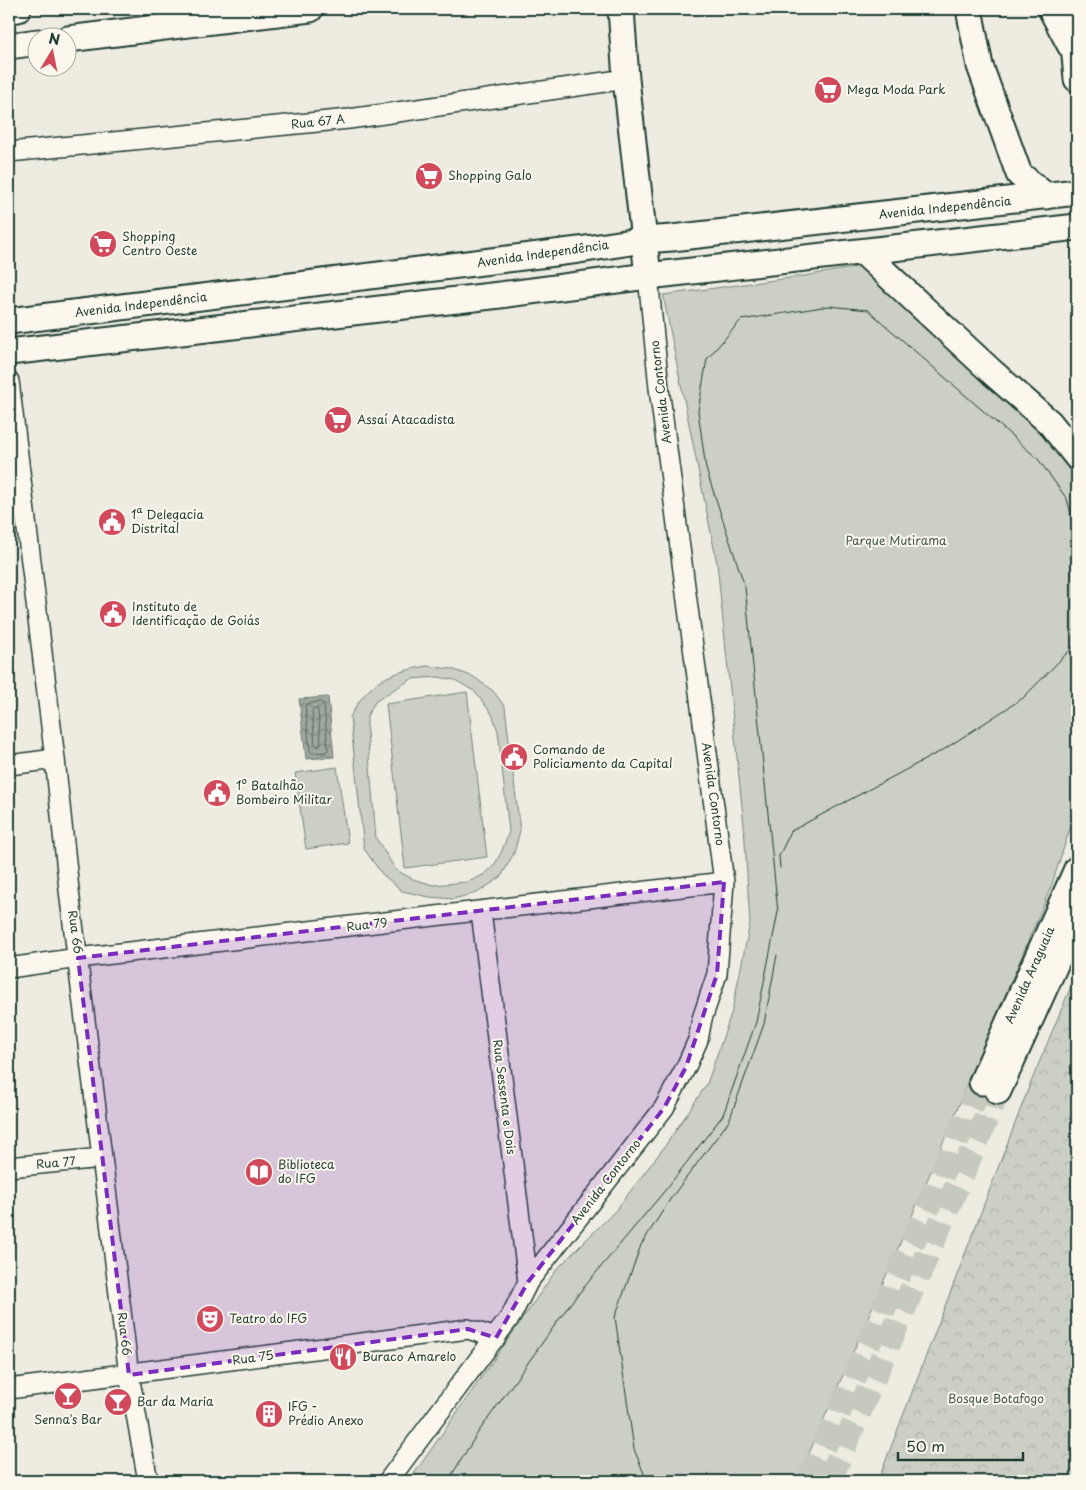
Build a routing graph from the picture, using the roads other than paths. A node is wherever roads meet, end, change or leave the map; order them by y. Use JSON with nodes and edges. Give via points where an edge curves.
{"nodes":[{"id":1,"x":18,"y":9,"type":"edge"},
{"id":2,"x":310,"y":9,"type":"edge"},
{"id":3,"x":622,"y":9,"type":"edge"},
{"id":4,"x":969,"y":9,"type":"edge"},
{"id":5,"x":1050,"y":9,"type":"edge"},
{"id":6,"x":1070,"y":9,"type":"edge"},
{"id":7,"x":9,"y":10,"type":"edge"},
{"id":8,"x":78,"y":38,"type":"edge"},
{"id":9,"x":28,"y":43,"type":"edge"},
{"id":10,"x":9,"y":46,"type":"edge"},
{"id":11,"x":1075,"y":54,"type":"junction"},
{"id":12,"x":626,"y":79,"type":"junction"},
{"id":13,"x":1077,"y":79,"type":"edge"},
{"id":14,"x":9,"y":152,"type":"edge"},
{"id":15,"x":1077,"y":192,"type":"edge"},
{"id":16,"x":1049,"y":196,"type":"junction"},
{"id":17,"x":1077,"y":227,"type":"edge"},
{"id":18,"x":644,"y":240,"type":"junction"},
{"id":19,"x":863,"y":252,"type":"junction"},
{"id":20,"x":648,"y":276,"type":"junction"},
{"id":21,"x":9,"y":321,"type":"edge"},
{"id":22,"x":9,"y":352,"type":"edge"},
{"id":23,"x":9,"y":383,"type":"edge"},
{"id":24,"x":1077,"y":457,"type":"edge"},
{"id":25,"x":55,"y":759,"type":"junction"},
{"id":26,"x":9,"y":765,"type":"edge"},
{"id":27,"x":1077,"y":868,"type":"edge"},
{"id":28,"x":724,"y":882,"type":"junction"},
{"id":29,"x":480,"y":912,"type":"junction"},
{"id":30,"x":1077,"y":916,"type":"edge"},
{"id":31,"x":78,"y":958,"type":"junction"},
{"id":32,"x":9,"y":968,"type":"edge"},
{"id":33,"x":102,"y":1158,"type":"junction"},
{"id":34,"x":9,"y":1167,"type":"edge"},
{"id":35,"x":528,"y":1282,"type":"junction"},
{"id":36,"x":496,"y":1338,"type":"junction"},
{"id":37,"x":129,"y":1375,"type":"junction"},
{"id":38,"x":9,"y":1389,"type":"edge"},
{"id":39,"x":148,"y":1481,"type":"edge"},
{"id":40,"x":388,"y":1481,"type":"edge"}],
"edges":[{"from":1,"to":7,"type":"main road"},
{"from":2,"to":8,"type":"main road"},
{"from":3,"to":12,"type":"main road","name":"Avenida Contorno"},
{"from":4,"to":16,"type":"main road","via":[[980,66],[1019,174]]},
{"from":5,"to":11,"type":"main road"},
{"from":6,"to":11,"type":"main road"},
{"from":9,"to":10,"type":"main road"},
{"from":11,"to":13,"type":"main road"},
{"from":12,"to":14,"type":"street","name":"Rua 67 A","via":[[349,119]]},
{"from":12,"to":18,"type":"main road","name":"Avenida Contorno"},
{"from":15,"to":16,"type":"main road","name":"Avenida Independência"},
{"from":16,"to":18,"type":"main road","name":"Avenida Independência"},
{"from":17,"to":19,"type":"main road"},
{"from":18,"to":20,"type":"main road","name":"Avenida Contorno"},
{"from":18,"to":21,"type":"main road","name":"Avenida Independência"},
{"from":19,"to":20,"type":"main road"},
{"from":19,"to":24,"type":"main road","via":[[1050,423]]},
{"from":20,"to":22,"type":"main road"},
{"from":20,"to":28,"type":"street","name":"Avenida Contorno","via":[[659,388]]},
{"from":23,"to":25,"type":"street","name":"Rua 66"},
{"from":25,"to":26,"type":"street"},
{"from":25,"to":31,"type":"street","name":"Rua 66"},
{"from":27,"to":30,"type":"main road","name":"Avenida Araguaia","via":[[990,1087]]},
{"from":28,"to":29,"type":"street","name":"Rua 79"},
{"from":28,"to":35,"type":"street","name":"Avenida Contorno","via":[[717,974],[698,1040],[686,1067],[664,1108]]},
{"from":29,"to":31,"type":"street","name":"Rua 79"},
{"from":29,"to":35,"type":"street","name":"Rua Sessenta e Dois"},
{"from":31,"to":32,"type":"street","name":"Rua 79"},
{"from":31,"to":33,"type":"street","name":"Rua 66"},
{"from":33,"to":34,"type":"street","name":"Rua 77"},
{"from":33,"to":37,"type":"street","name":"Rua 66"},
{"from":35,"to":36,"type":"street","name":"Avenida Contorno"},
{"from":36,"to":37,"type":"street","name":"Rua 75","via":[[468,1329]]},
{"from":36,"to":40,"type":"street","name":"Avenida Contorno"},
{"from":37,"to":38,"type":"street","name":"Rua 75"},
{"from":37,"to":39,"type":"street","name":"Rua 66"}]}
